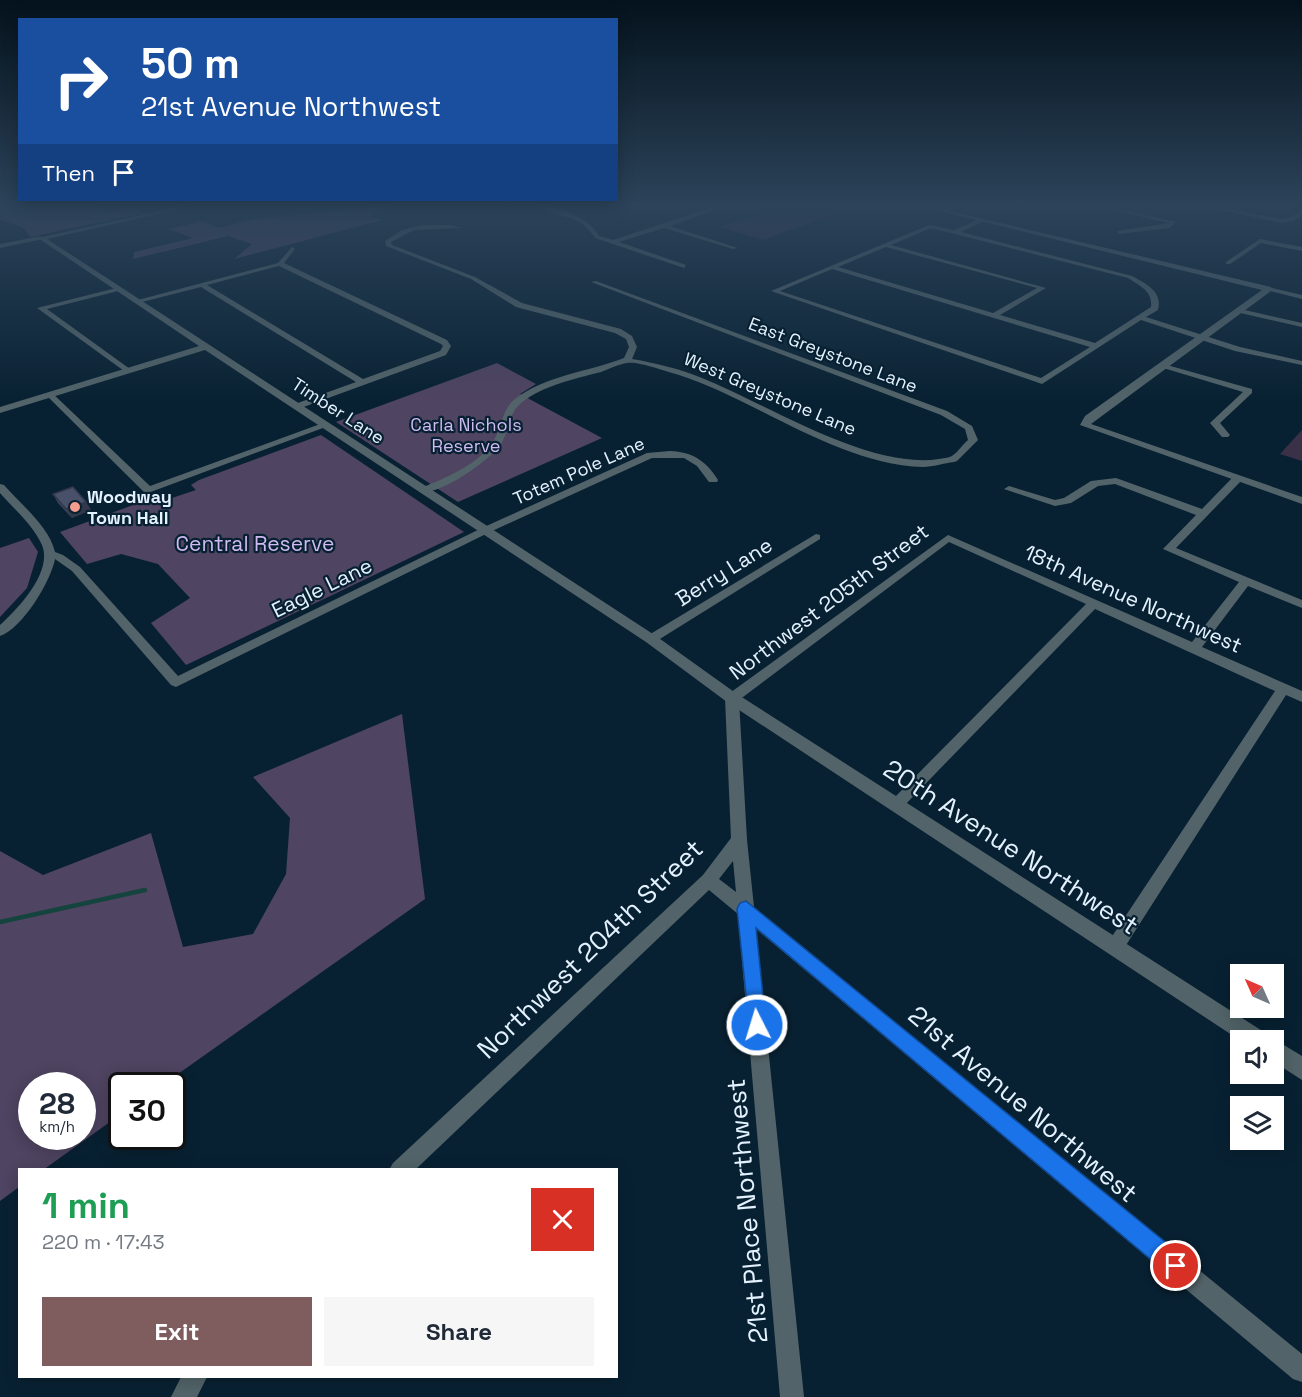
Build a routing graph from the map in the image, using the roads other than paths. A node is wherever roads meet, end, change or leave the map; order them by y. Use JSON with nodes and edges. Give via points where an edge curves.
{"nodes":[{"id":1,"x":94,"y":272,"type":"edge"},
{"id":2,"x":248,"y":272,"type":"edge"},
{"id":3,"x":298,"y":272,"type":"edge"},
{"id":4,"x":458,"y":272,"type":"edge"},
{"id":5,"x":819,"y":272,"type":"edge"},
{"id":6,"x":850,"y":272,"type":"edge"},
{"id":7,"x":985,"y":272,"type":"edge"},
{"id":8,"x":1111,"y":272,"type":"edge"},
{"id":9,"x":1198,"y":272,"type":"edge"},
{"id":10,"x":594,"y":282,"type":"dead end"},
{"id":11,"x":201,"y":284,"type":"junction"},
{"id":12,"x":120,"y":289,"type":"junction"},
{"id":13,"x":1268,"y":289,"type":"junction"},
{"id":14,"x":1302,"y":297,"type":"edge"},
{"id":15,"x":138,"y":301,"type":"junction"},
{"id":16,"x":1239,"y":310,"type":"junction"},
{"id":17,"x":994,"y":315,"type":"junction"},
{"id":18,"x":1139,"y":317,"type":"junction"},
{"id":19,"x":1302,"y":325,"type":"edge"},
{"id":20,"x":1201,"y":337,"type":"junction"},
{"id":21,"x":207,"y":346,"type":"junction"},
{"id":22,"x":1096,"y":346,"type":"junction"},
{"id":23,"x":627,"y":360,"type":"junction"},
{"id":24,"x":1302,"y":363,"type":"edge"},
{"id":25,"x":1163,"y":364,"type":"junction"},
{"id":26,"x":127,"y":371,"type":"junction"},
{"id":27,"x":363,"y":382,"type":"junction"},
{"id":28,"x":51,"y":394,"type":"junction"},
{"id":29,"x":298,"y":406,"type":"junction"},
{"id":30,"x":0,"y":410,"type":"edge"},
{"id":31,"x":326,"y":425,"type":"junction"},
{"id":32,"x":1225,"y":435,"type":"dead end"},
{"id":33,"x":968,"y":450,"type":"joint"},
{"id":34,"x":1237,"y":478,"type":"junction"},
{"id":35,"x":713,"y":480,"type":"dead end"},
{"id":36,"x":0,"y":487,"type":"edge"},
{"id":37,"x":1009,"y":489,"type":"dead end"},
{"id":38,"x":425,"y":490,"type":"junction"},
{"id":39,"x":1302,"y":501,"type":"edge"},
{"id":40,"x":12,"y":502,"type":"junction"},
{"id":41,"x":0,"y":507,"type":"edge"},
{"id":42,"x":1204,"y":514,"type":"junction"},
{"id":43,"x":486,"y":530,"type":"junction"},
{"id":44,"x":816,"y":537,"type":"dead end"},
{"id":45,"x":948,"y":538,"type":"joint"},
{"id":46,"x":49,"y":554,"type":"junction"},
{"id":47,"x":1246,"y":581,"type":"junction"},
{"id":48,"x":1094,"y":603,"type":"junction"},
{"id":49,"x":1302,"y":604,"type":"edge"},
{"id":50,"x":0,"y":632,"type":"edge"},
{"id":51,"x":651,"y":639,"type":"junction"},
{"id":52,"x":1194,"y":648,"type":"junction"},
{"id":53,"x":1284,"y":688,"type":"junction"},
{"id":54,"x":1302,"y":697,"type":"edge"},
{"id":55,"x":732,"y":698,"type":"junction"},
{"id":56,"x":897,"y":804,"type":"junction"},
{"id":57,"x":739,"y":840,"type":"junction"},
{"id":58,"x":709,"y":880,"type":"junction"},
{"id":59,"x":746,"y":909,"type":"junction"},
{"id":60,"x":1115,"y":947,"type":"junction"},
{"id":61,"x":1243,"y":1030,"type":"edge"},
{"id":62,"x":1284,"y":1057,"type":"edge"},
{"id":63,"x":1302,"y":1069,"type":"edge"},
{"id":64,"x":402,"y":1168,"type":"edge"},
{"id":65,"x":1302,"y":1370,"type":"edge"},
{"id":66,"x":194,"y":1378,"type":"edge"},
{"id":67,"x":183,"y":1397,"type":"edge"},
{"id":68,"x":792,"y":1397,"type":"edge"}],
"edges":[{"from":1,"to":12,"type":"street","name":"Timber Lane"},
{"from":2,"to":11,"type":"street"},
{"from":3,"to":27,"type":"street","via":[[447,346],[443,353]]},
{"from":4,"to":23,"type":"street","via":[[519,305],[618,331],[629,338],[633,347]]},
{"from":5,"to":22,"type":"street","via":[[774,291],[1042,381]]},
{"from":6,"to":17,"type":"street"},
{"from":7,"to":17,"type":"street","via":[[1043,288]]},
{"from":8,"to":18,"type":"street","via":[[1130,277],[1152,291],[1155,308]]},
{"from":9,"to":13,"type":"street"},
{"from":10,"to":33,"type":"street","name":"East Greystone Lane","via":[[944,412],[969,428],[973,440]]},
{"from":11,"to":15,"type":"street"},
{"from":11,"to":27,"type":"street"},
{"from":12,"to":15,"type":"street","name":"Timber Lane"},
{"from":12,"to":26,"type":"street","via":[[40,308]]},
{"from":13,"to":14,"type":"street"},
{"from":13,"to":16,"type":"street"},
{"from":15,"to":21,"type":"street","name":"Timber Lane"},
{"from":16,"to":19,"type":"street"},
{"from":16,"to":20,"type":"street"},
{"from":17,"to":22,"type":"street"},
{"from":18,"to":20,"type":"street"},
{"from":18,"to":22,"type":"street"},
{"from":20,"to":24,"type":"street"},
{"from":20,"to":25,"type":"street"},
{"from":21,"to":26,"type":"street"},
{"from":21,"to":29,"type":"street","name":"Timber Lane"},
{"from":23,"to":33,"type":"street","name":"West Greystone Lane","via":[[701,380],[798,428],[891,461],[952,460]]},
{"from":23,"to":38,"type":"street","via":[[533,390],[514,404],[497,442],[480,462]]},
{"from":25,"to":32,"type":"street","via":[[1249,391],[1215,423]]},
{"from":25,"to":34,"type":"street","via":[[1089,418],[1085,425]]},
{"from":26,"to":28,"type":"street"},
{"from":27,"to":29,"type":"street"},
{"from":28,"to":30,"type":"street"},
{"from":28,"to":31,"type":"street","via":[[148,490]]},
{"from":29,"to":31,"type":"street","name":"Timber Lane"},
{"from":31,"to":38,"type":"street","name":"Timber Lane"},
{"from":34,"to":39,"type":"street"},
{"from":34,"to":42,"type":"street"},
{"from":35,"to":43,"type":"street","name":"Totem Pole Lane","via":[[704,464],[678,452],[650,455]]},
{"from":36,"to":40,"type":"street"},
{"from":37,"to":42,"type":"street","via":[[1055,503],[1067,501],[1095,483],[1116,481]]},
{"from":38,"to":43,"type":"street","name":"Timber Lane"},
{"from":40,"to":41,"type":"street"},
{"from":40,"to":46,"type":"street","via":[[42,536]]},
{"from":42,"to":47,"type":"street","via":[[1169,549]]},
{"from":43,"to":46,"type":"street","name":"Eagle Lane","via":[[177,682],[76,569]]},
{"from":43,"to":51,"type":"street","name":"Timber Lane"},
{"from":44,"to":51,"type":"street","name":"Berry Lane"},
{"from":45,"to":48,"type":"street","name":"18th Avenue Northwest"},
{"from":45,"to":55,"type":"street","name":"Northwest 205th Street"},
{"from":46,"to":50,"type":"street","via":[[39,588]]},
{"from":47,"to":49,"type":"street"},
{"from":47,"to":52,"type":"street"},
{"from":48,"to":52,"type":"street","name":"18th Avenue Northwest"},
{"from":48,"to":56,"type":"street"},
{"from":51,"to":55,"type":"street","name":"Timber Lane"},
{"from":52,"to":53,"type":"street","name":"18th Avenue Northwest"},
{"from":53,"to":54,"type":"street","name":"18th Avenue Northwest"},
{"from":53,"to":60,"type":"street"},
{"from":55,"to":56,"type":"street","name":"20th Avenue Northwest"},
{"from":55,"to":57,"type":"street"},
{"from":56,"to":60,"type":"street","name":"20th Avenue Northwest"},
{"from":57,"to":58,"type":"street","name":"Northwest 204th Street"},
{"from":57,"to":59,"type":"street","name":"21st Place Northwest"},
{"from":58,"to":59,"type":"street","name":"21st Avenue Northwest"},
{"from":58,"to":64,"type":"street","name":"Northwest 204th Street"},
{"from":59,"to":65,"type":"street","name":"21st Avenue Northwest"},
{"from":59,"to":68,"type":"street","name":"21st Place Northwest"},
{"from":60,"to":61,"type":"street","name":"20th Avenue Northwest"},
{"from":62,"to":63,"type":"street"},
{"from":66,"to":67,"type":"street"}]}
